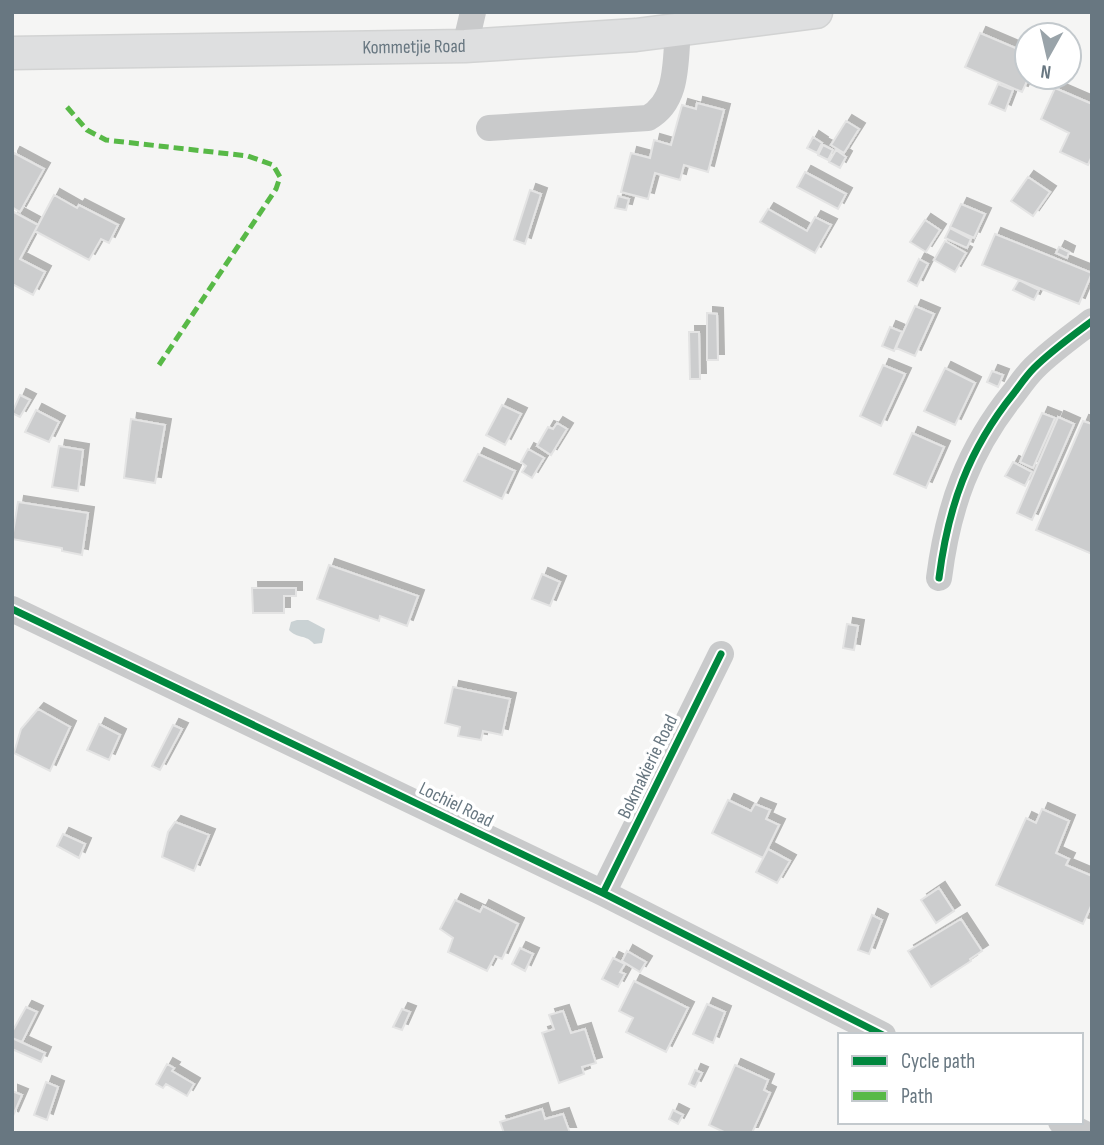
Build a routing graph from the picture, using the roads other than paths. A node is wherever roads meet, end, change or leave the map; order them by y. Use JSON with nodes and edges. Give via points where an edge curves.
{"nodes":[{"id":1,"x":473,"y":12,"type":"edge"},
{"id":2,"x":816,"y":12,"type":"edge"},
{"id":3,"x":728,"y":18,"type":"edge"},
{"id":4,"x":678,"y":30,"type":"junction"},
{"id":5,"x":465,"y":47,"type":"junction"},
{"id":6,"x":12,"y":53,"type":"edge"},
{"id":7,"x":489,"y":128,"type":"dead end"},
{"id":8,"x":1092,"y":321,"type":"edge"},
{"id":9,"x":939,"y":578,"type":"dead end"},
{"id":10,"x":12,"y":609,"type":"edge"},
{"id":11,"x":721,"y":654,"type":"dead end"},
{"id":12,"x":603,"y":893,"type":"junction"},
{"id":13,"x":879,"y":1033,"type":"edge"},
{"id":14,"x":1065,"y":1124,"type":"edge"},
{"id":15,"x":1083,"y":1133,"type":"edge"}],
"edges":[{"from":1,"to":5,"type":"street"},
{"from":2,"to":3,"type":"main road","name":"Kommetjie Road"},
{"from":3,"to":4,"type":"main road","name":"Kommetjie Road"},
{"from":4,"to":5,"type":"main road","name":"Kommetjie Road"},
{"from":4,"to":7,"type":"street","via":[[673,86],[658,112],[648,118]]},
{"from":5,"to":6,"type":"main road","name":"Kommetjie Road"},
{"from":8,"to":9,"type":"street","via":[[1033,369],[971,457],[954,499]]},
{"from":10,"to":12,"type":"street","name":"Lochiel Road"},
{"from":11,"to":12,"type":"street","name":"Bokmakierie Road"},
{"from":12,"to":13,"type":"street","name":"Lochiel Road"},
{"from":14,"to":15,"type":"street"}]}
